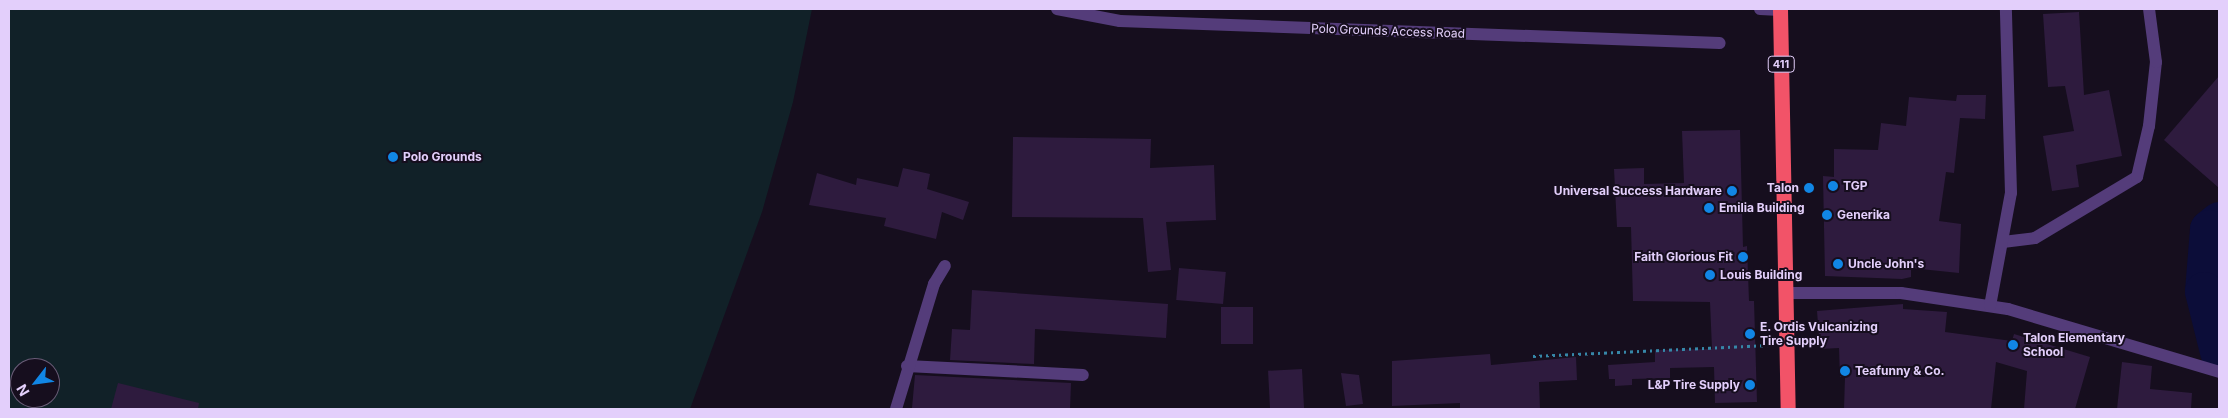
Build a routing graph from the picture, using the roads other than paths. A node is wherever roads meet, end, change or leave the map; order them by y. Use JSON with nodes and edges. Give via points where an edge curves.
{"nodes":[{"id":1,"x":1057,"y":9,"type":"edge"},
{"id":2,"x":1760,"y":9,"type":"edge"},
{"id":3,"x":1780,"y":9,"type":"edge"},
{"id":4,"x":2006,"y":9,"type":"edge"},
{"id":5,"x":2149,"y":9,"type":"edge"},
{"id":6,"x":1720,"y":43,"type":"dead end"},
{"id":7,"x":2003,"y":242,"type":"junction"},
{"id":8,"x":945,"y":266,"type":"dead end"},
{"id":9,"x":1786,"y":294,"type":"junction"},
{"id":10,"x":1990,"y":306,"type":"junction"},
{"id":11,"x":908,"y":366,"type":"junction"},
{"id":12,"x":2219,"y":372,"type":"edge"},
{"id":13,"x":1083,"y":375,"type":"dead end"},
{"id":14,"x":896,"y":409,"type":"edge"},
{"id":15,"x":1788,"y":409,"type":"edge"}],
"edges":[{"from":1,"to":6,"type":"street","name":"Polo Grounds Access Road","via":[[1120,21]]},
{"from":2,"to":3,"type":"street"},
{"from":3,"to":9,"type":"highway","number":"411"},
{"from":4,"to":7,"type":"street","via":[[2011,192]]},
{"from":5,"to":7,"type":"street","via":[[2156,62],[2149,126],[2137,177],[2035,238]]},
{"from":7,"to":10,"type":"street"},
{"from":8,"to":11,"type":"street","via":[[934,284]]},
{"from":9,"to":10,"type":"street","via":[[1901,293]]},
{"from":9,"to":15,"type":"highway","number":"411"},
{"from":10,"to":12,"type":"street"},
{"from":11,"to":13,"type":"street"},
{"from":11,"to":14,"type":"street"}]}
